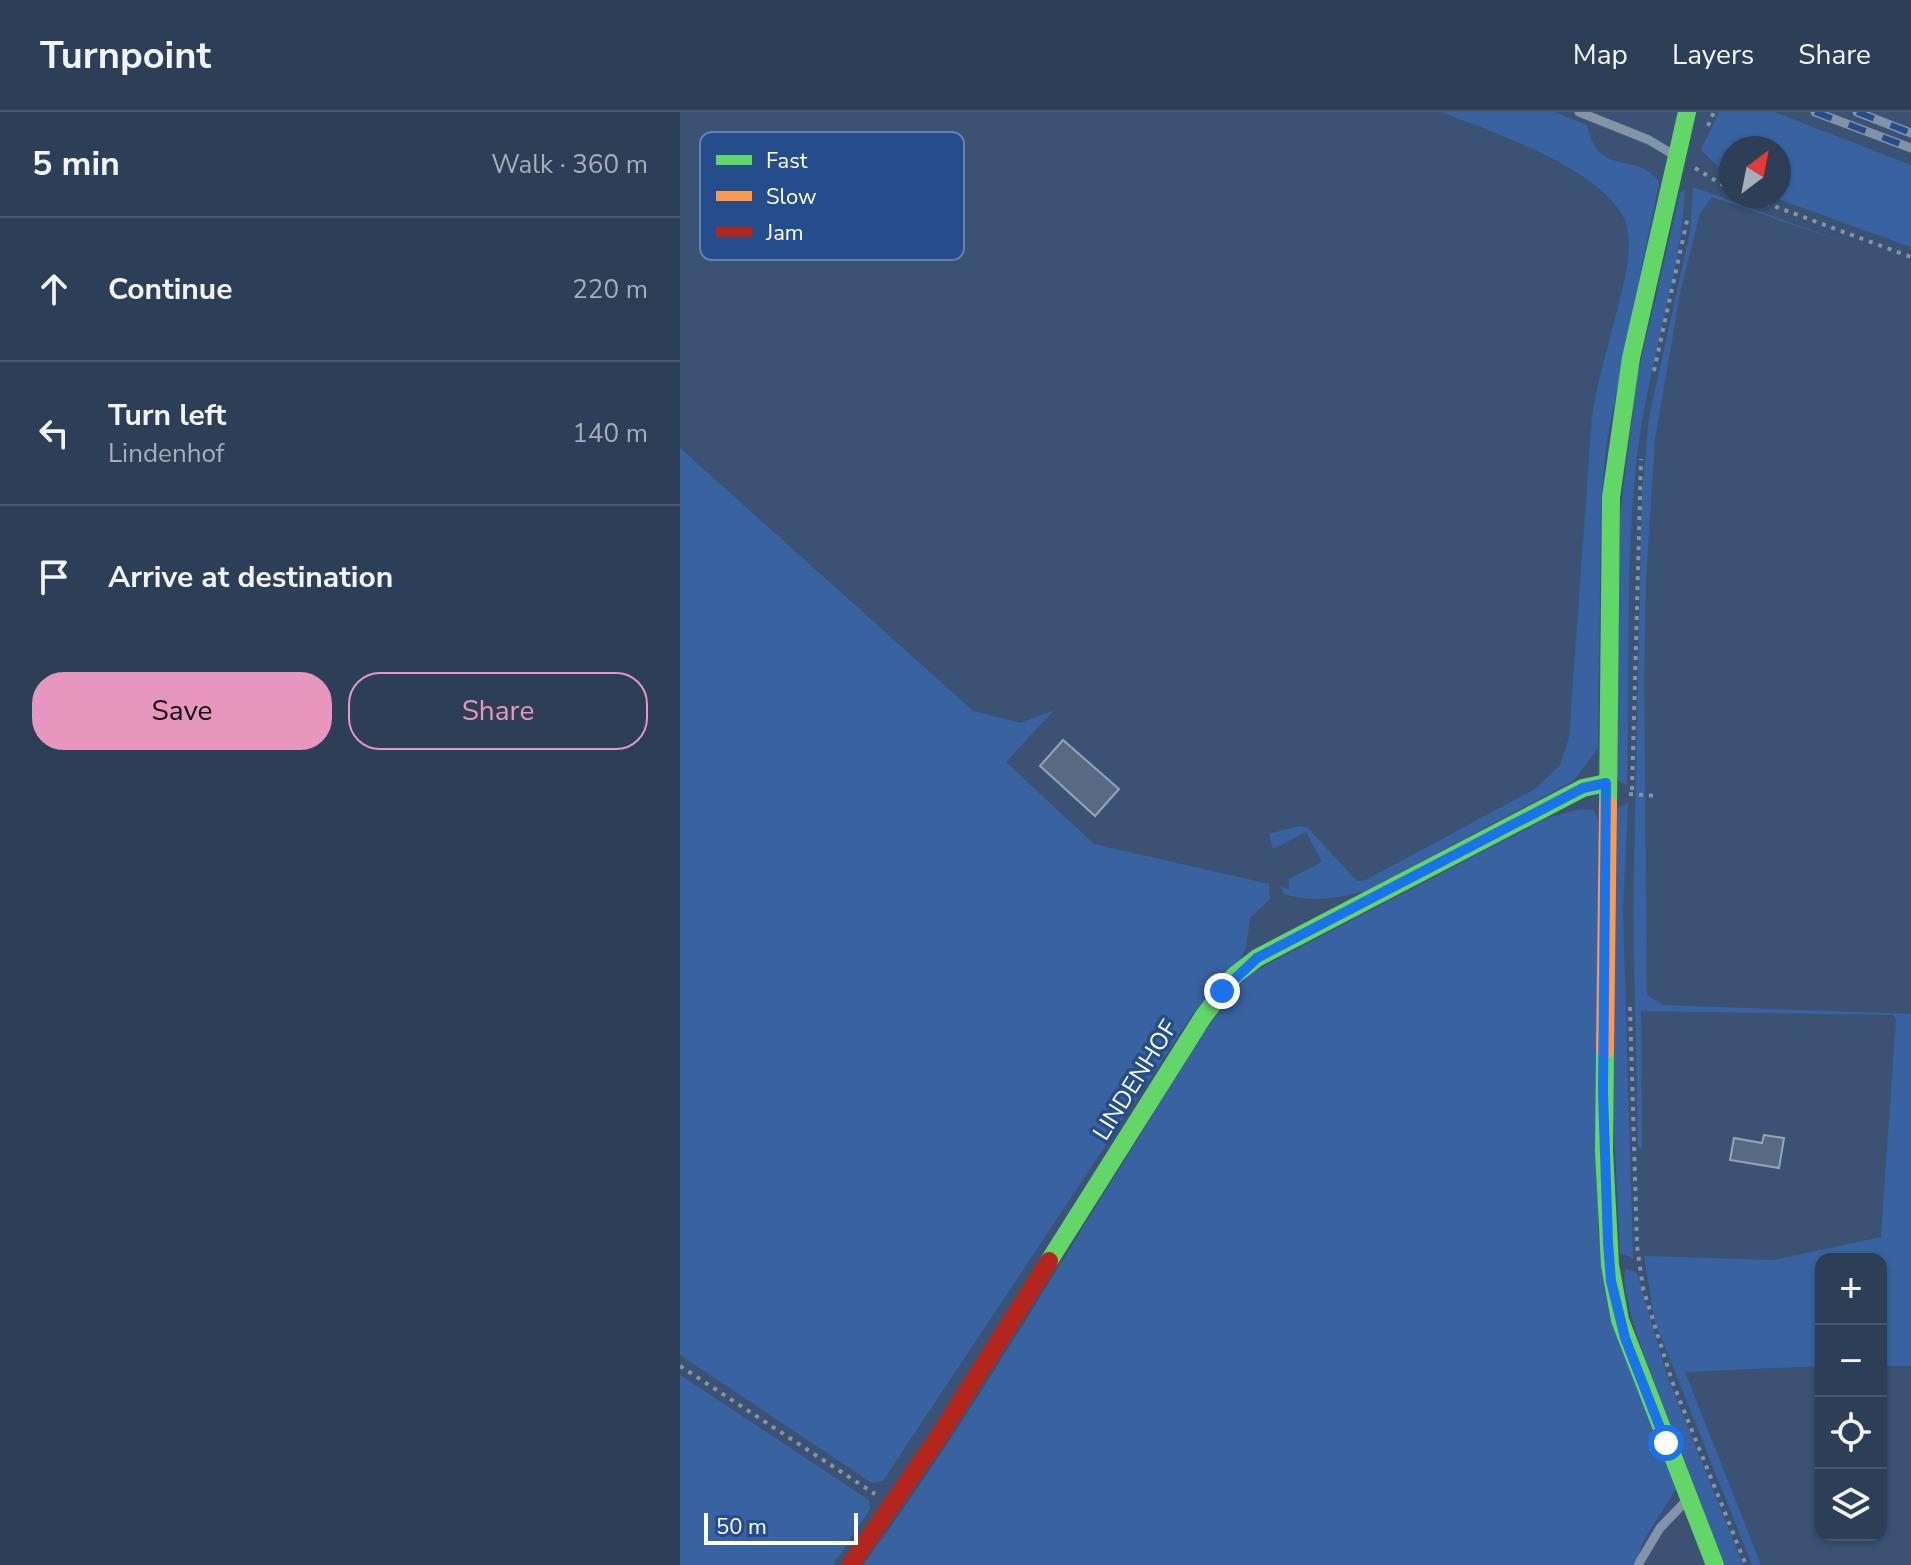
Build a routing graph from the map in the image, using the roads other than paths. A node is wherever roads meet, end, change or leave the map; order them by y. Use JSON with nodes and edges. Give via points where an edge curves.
{"nodes":[{"id":1,"x":1579,"y":112,"type":"edge"},
{"id":2,"x":1687,"y":112,"type":"edge"},
{"id":3,"x":1676,"y":156,"type":"junction"},
{"id":4,"x":1606,"y":783,"type":"junction"},
{"id":5,"x":1688,"y":1499,"type":"junction"},
{"id":6,"x":1639,"y":1563,"type":"edge"},
{"id":7,"x":850,"y":1565,"type":"edge"},
{"id":8,"x":1715,"y":1565,"type":"edge"}],
"edges":[{"from":1,"to":3,"type":"lane"},
{"from":2,"to":3,"type":"main road"},
{"from":3,"to":4,"type":"main road","via":[[1615,453]]},
{"from":4,"to":5,"type":"main road","via":[[1604,1137],[1611,1281],[1625,1338]]},
{"from":4,"to":7,"type":"main road","name":"LINDENHOF","via":[[1583,788],[1257,958],[1235,975]]},
{"from":5,"to":6,"type":"lane","via":[[1660,1528]]},
{"from":5,"to":8,"type":"main road"}]}
